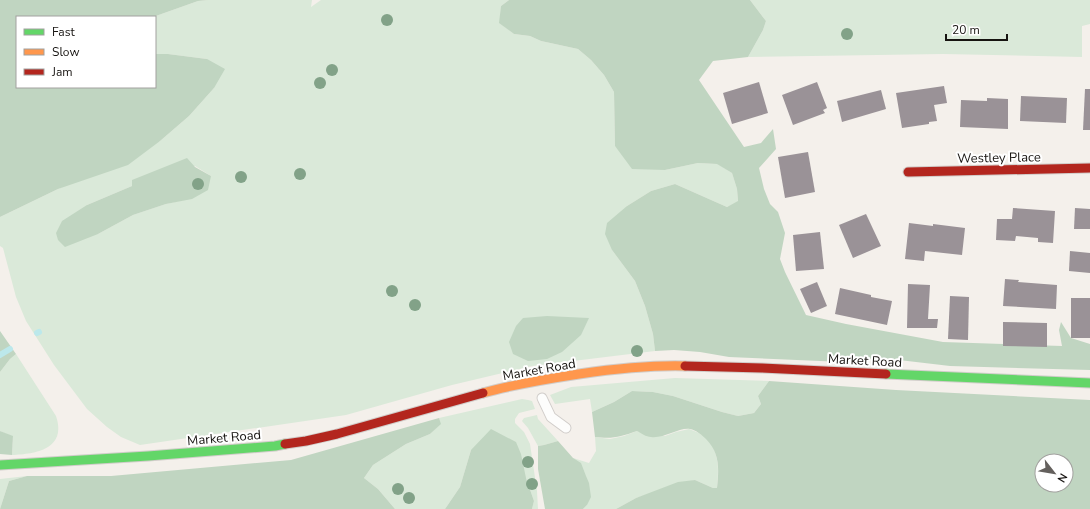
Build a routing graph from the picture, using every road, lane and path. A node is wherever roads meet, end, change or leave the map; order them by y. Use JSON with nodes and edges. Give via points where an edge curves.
{"nodes":[{"id":1,"x":1090,"y":168,"type":"edge"},
{"id":2,"x":908,"y":172,"type":"dead end"},
{"id":3,"x":1090,"y":383,"type":"edge"},
{"id":4,"x":542,"y":398,"type":"dead end"},
{"id":5,"x":566,"y":428,"type":"dead end"},
{"id":6,"x":0,"y":465,"type":"edge"}],
"edges":[{"from":1,"to":2,"type":"street","name":"Westley Place"},
{"from":3,"to":6,"type":"street","name":"Market Road","via":[[762,368],[673,366],[609,370],[539,380],[487,392],[337,434],[291,444]]},
{"from":4,"to":5,"type":"lane","via":[[551,417]]}]}
